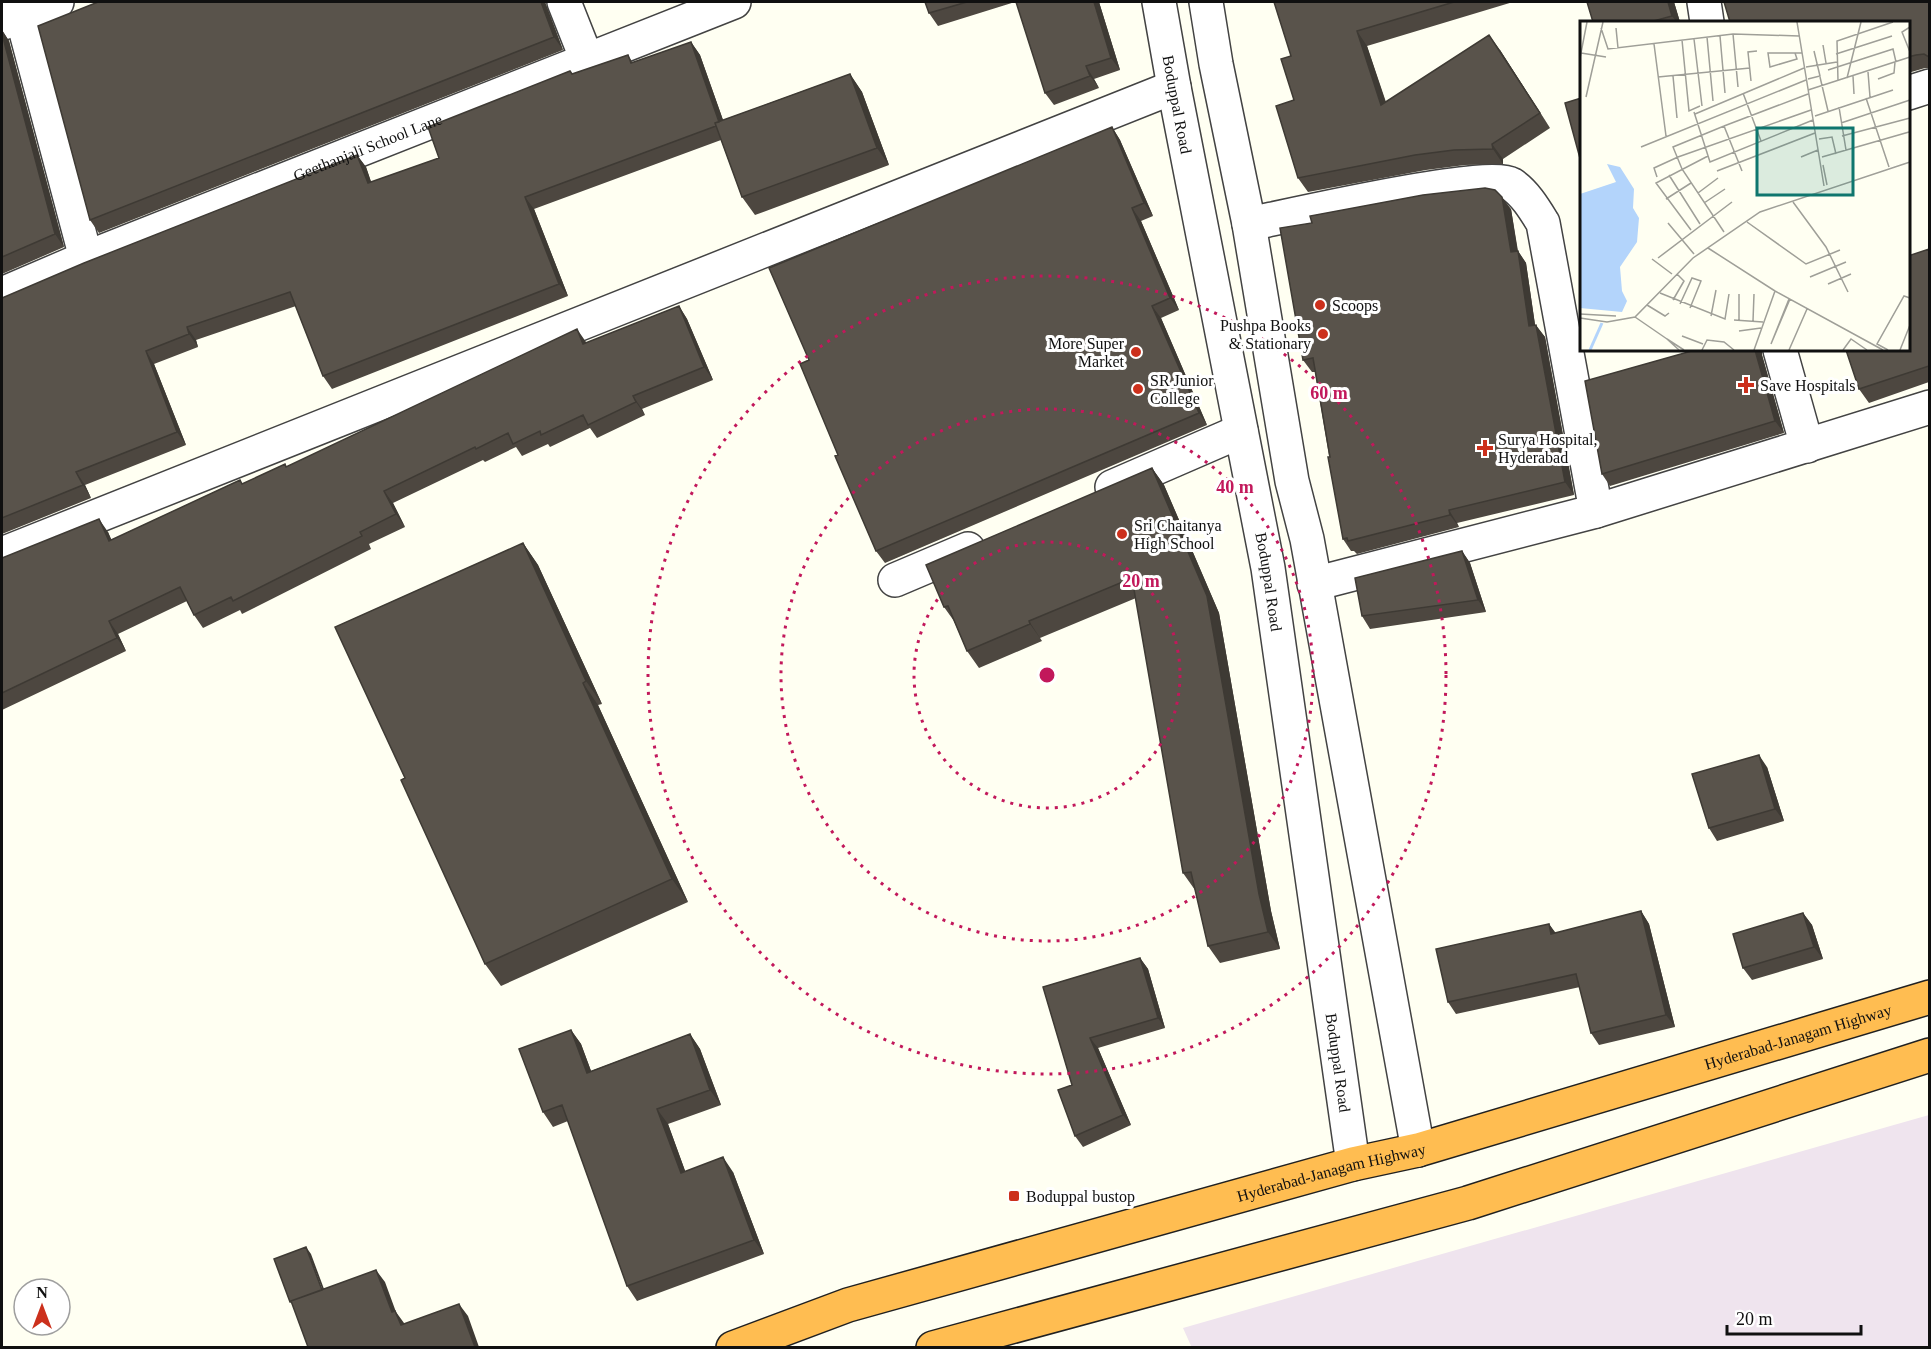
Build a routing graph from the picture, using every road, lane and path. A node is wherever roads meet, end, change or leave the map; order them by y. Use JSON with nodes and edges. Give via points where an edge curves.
{"nodes":[{"id":1,"x":57,"y":2,"type":"edge"},
{"id":2,"x":564,"y":2,"type":"edge"},
{"id":3,"x":734,"y":2,"type":"edge"},
{"id":4,"x":1159,"y":2,"type":"edge"},
{"id":5,"x":1206,"y":2,"type":"edge"},
{"id":6,"x":1704,"y":2,"type":"edge"},
{"id":7,"x":14,"y":14,"type":"edge"},
{"id":8,"x":1707,"y":21,"type":"edge"},
{"id":9,"x":587,"y":60,"type":"junction"},
{"id":10,"x":1929,"y":86,"type":"edge"},
{"id":11,"x":1174,"y":87,"type":"junction"},
{"id":12,"x":1910,"y":92,"type":"edge"},
{"id":13,"x":1249,"y":224,"type":"junction"},
{"id":14,"x":86,"y":258,"type":"junction"},
{"id":15,"x":2,"y":294,"type":"edge"},
{"id":16,"x":1780,"y":351,"type":"edge"},
{"id":17,"x":1929,"y":407,"type":"edge"},
{"id":18,"x":1241,"y":431,"type":"junction"},
{"id":19,"x":1807,"y":446,"type":"junction"},
{"id":20,"x":1090,"y":496,"type":"edge"},
{"id":21,"x":1596,"y":512,"type":"junction"},
{"id":22,"x":993,"y":538,"type":"edge"},
{"id":23,"x":2,"y":554,"type":"edge"},
{"id":24,"x":895,"y":580,"type":"dead end"},
{"id":25,"x":1314,"y":584,"type":"junction"},
{"id":26,"x":1929,"y":997,"type":"edge"},
{"id":27,"x":1929,"y":1055,"type":"edge"},
{"id":28,"x":1418,"y":1150,"type":"junction"},
{"id":29,"x":1353,"y":1164,"type":"junction"},
{"id":30,"x":734,"y":1347,"type":"edge"},
{"id":31,"x":933,"y":1347,"type":"edge"}],
"edges":[{"from":1,"to":7,"type":"street"},
{"from":2,"to":9,"type":"street"},
{"from":3,"to":9,"type":"street","name":"Geethanjali School Lane"},
{"from":4,"to":11,"type":"street","name":"Boduppal Road"},
{"from":5,"to":13,"type":"street"},
{"from":6,"to":8,"type":"street"},
{"from":7,"to":14,"type":"street"},
{"from":9,"to":14,"type":"street","name":"Geethanjali School Lane"},
{"from":10,"to":12,"type":"street"},
{"from":11,"to":18,"type":"street","name":"Boduppal Road"},
{"from":11,"to":23,"type":"street"},
{"from":13,"to":21,"type":"street","via":[[1424,189],[1483,181],[1510,183],[1531,203],[1543,223]]},
{"from":13,"to":25,"type":"street","via":[[1292,481]]},
{"from":14,"to":15,"type":"street","name":"Geethanjali School Lane"},
{"from":16,"to":19,"type":"street"},
{"from":17,"to":19,"type":"street"},
{"from":18,"to":20,"type":"street"},
{"from":18,"to":29,"type":"street","name":"Boduppal Road","via":[[1268,568]]},
{"from":19,"to":21,"type":"street"},
{"from":21,"to":25,"type":"street"},
{"from":22,"to":24,"type":"street"},
{"from":25,"to":28,"type":"street"},
{"from":26,"to":28,"type":"highway","name":"Hyderabad-Janagam Highway"},
{"from":27,"to":31,"type":"highway","via":[[1468,1203]]},
{"from":28,"to":29,"type":"highway","name":"Hyderabad-Janagam Highway"},
{"from":29,"to":30,"type":"highway","name":"Hyderabad-Janagam Highway","via":[[848,1305]]}]}
